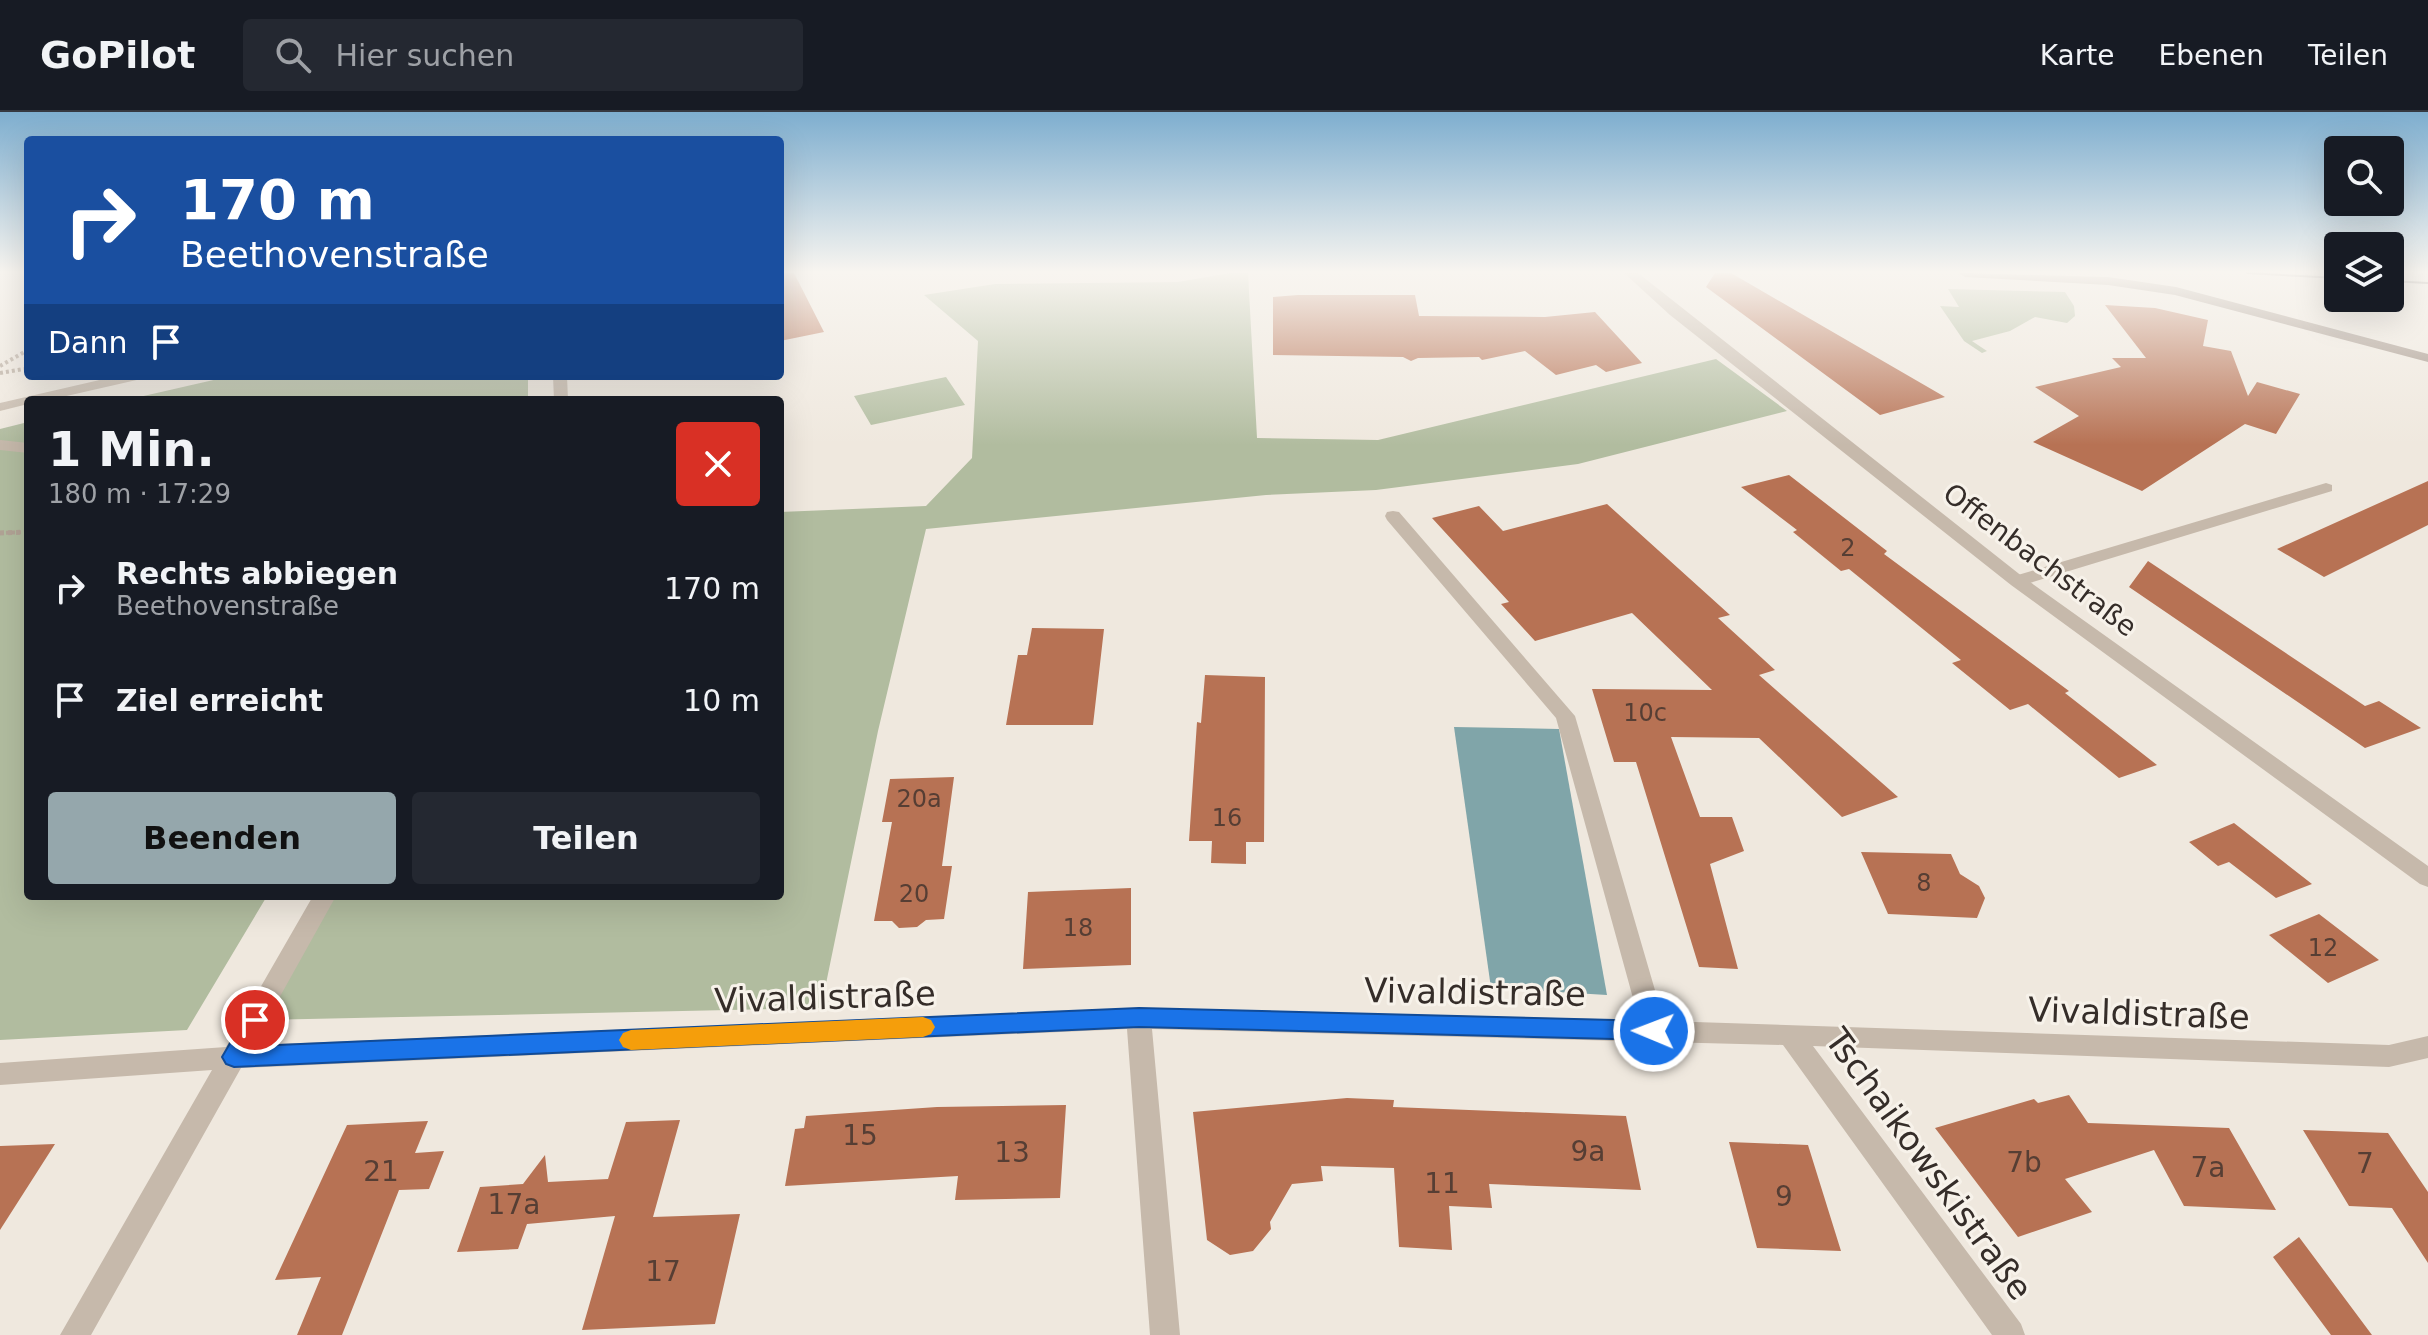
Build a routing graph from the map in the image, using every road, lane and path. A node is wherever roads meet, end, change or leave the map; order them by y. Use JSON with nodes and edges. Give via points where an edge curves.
{"nodes":[{"id":1,"x":1698,"y":330,"type":"edge"},
{"id":2,"x":2323,"y":330,"type":"edge"},
{"id":3,"x":24,"y":352,"type":"edge"},
{"id":4,"x":2428,"y":358,"type":"edge"},
{"id":5,"x":0,"y":366,"type":"edge"},
{"id":6,"x":24,"y":369,"type":"dead end"},
{"id":7,"x":0,"y":373,"type":"edge"},
{"id":8,"x":118,"y":380,"type":"edge"},
{"id":9,"x":47,"y":396,"type":"edge"},
{"id":10,"x":24,"y":401,"type":"edge"},
{"id":11,"x":0,"y":407,"type":"edge"},
{"id":12,"x":0,"y":445,"type":"edge"},
{"id":13,"x":24,"y":448,"type":"edge"},
{"id":14,"x":2326,"y":488,"type":"dead end"},
{"id":15,"x":1393,"y":516,"type":"dead end"},
{"id":16,"x":24,"y":532,"type":"edge"},
{"id":17,"x":0,"y":533,"type":"edge"},
{"id":18,"x":2017,"y":581,"type":"junction"},
{"id":19,"x":2428,"y":878,"type":"edge"},
{"id":20,"x":323,"y":900,"type":"edge"},
{"id":21,"x":1139,"y":1018,"type":"junction"},
{"id":22,"x":1654,"y":1031,"type":"junction"},
{"id":23,"x":1790,"y":1035,"type":"junction"},
{"id":24,"x":2428,"y":1047,"type":"edge"},
{"id":25,"x":234,"y":1057,"type":"junction"},
{"id":26,"x":0,"y":1074,"type":"edge"},
{"id":27,"x":75,"y":1335,"type":"edge"},
{"id":28,"x":1165,"y":1335,"type":"edge"},
{"id":29,"x":2010,"y":1335,"type":"edge"}],
"edges":[{"from":1,"to":18,"type":"street","name":"Offenbachstraße"},
{"from":2,"to":4,"type":"main road"},
{"from":3,"to":5,"type":"path"},
{"from":6,"to":7,"type":"path"},
{"from":8,"to":9,"type":"street"},
{"from":10,"to":11,"type":"street"},
{"from":12,"to":13,"type":"street"},
{"from":14,"to":18,"type":"street"},
{"from":15,"to":22,"type":"street","via":[[1565,716]]},
{"from":16,"to":17,"type":"path"},
{"from":18,"to":19,"type":"street","name":"Offenbachstraße"},
{"from":20,"to":25,"type":"street"},
{"from":21,"to":22,"type":"street","name":"Vivaldistraße"},
{"from":21,"to":25,"type":"street","name":"Vivaldistraße"},
{"from":21,"to":28,"type":"street"},
{"from":22,"to":23,"type":"street","name":"Vivaldistraße"},
{"from":23,"to":24,"type":"street","name":"Vivaldistraße","via":[[2389,1056]]},
{"from":23,"to":29,"type":"street","name":"Tschaikowskistraße"},
{"from":25,"to":26,"type":"street","name":"Vivaldistraße"},
{"from":25,"to":27,"type":"street"}]}
